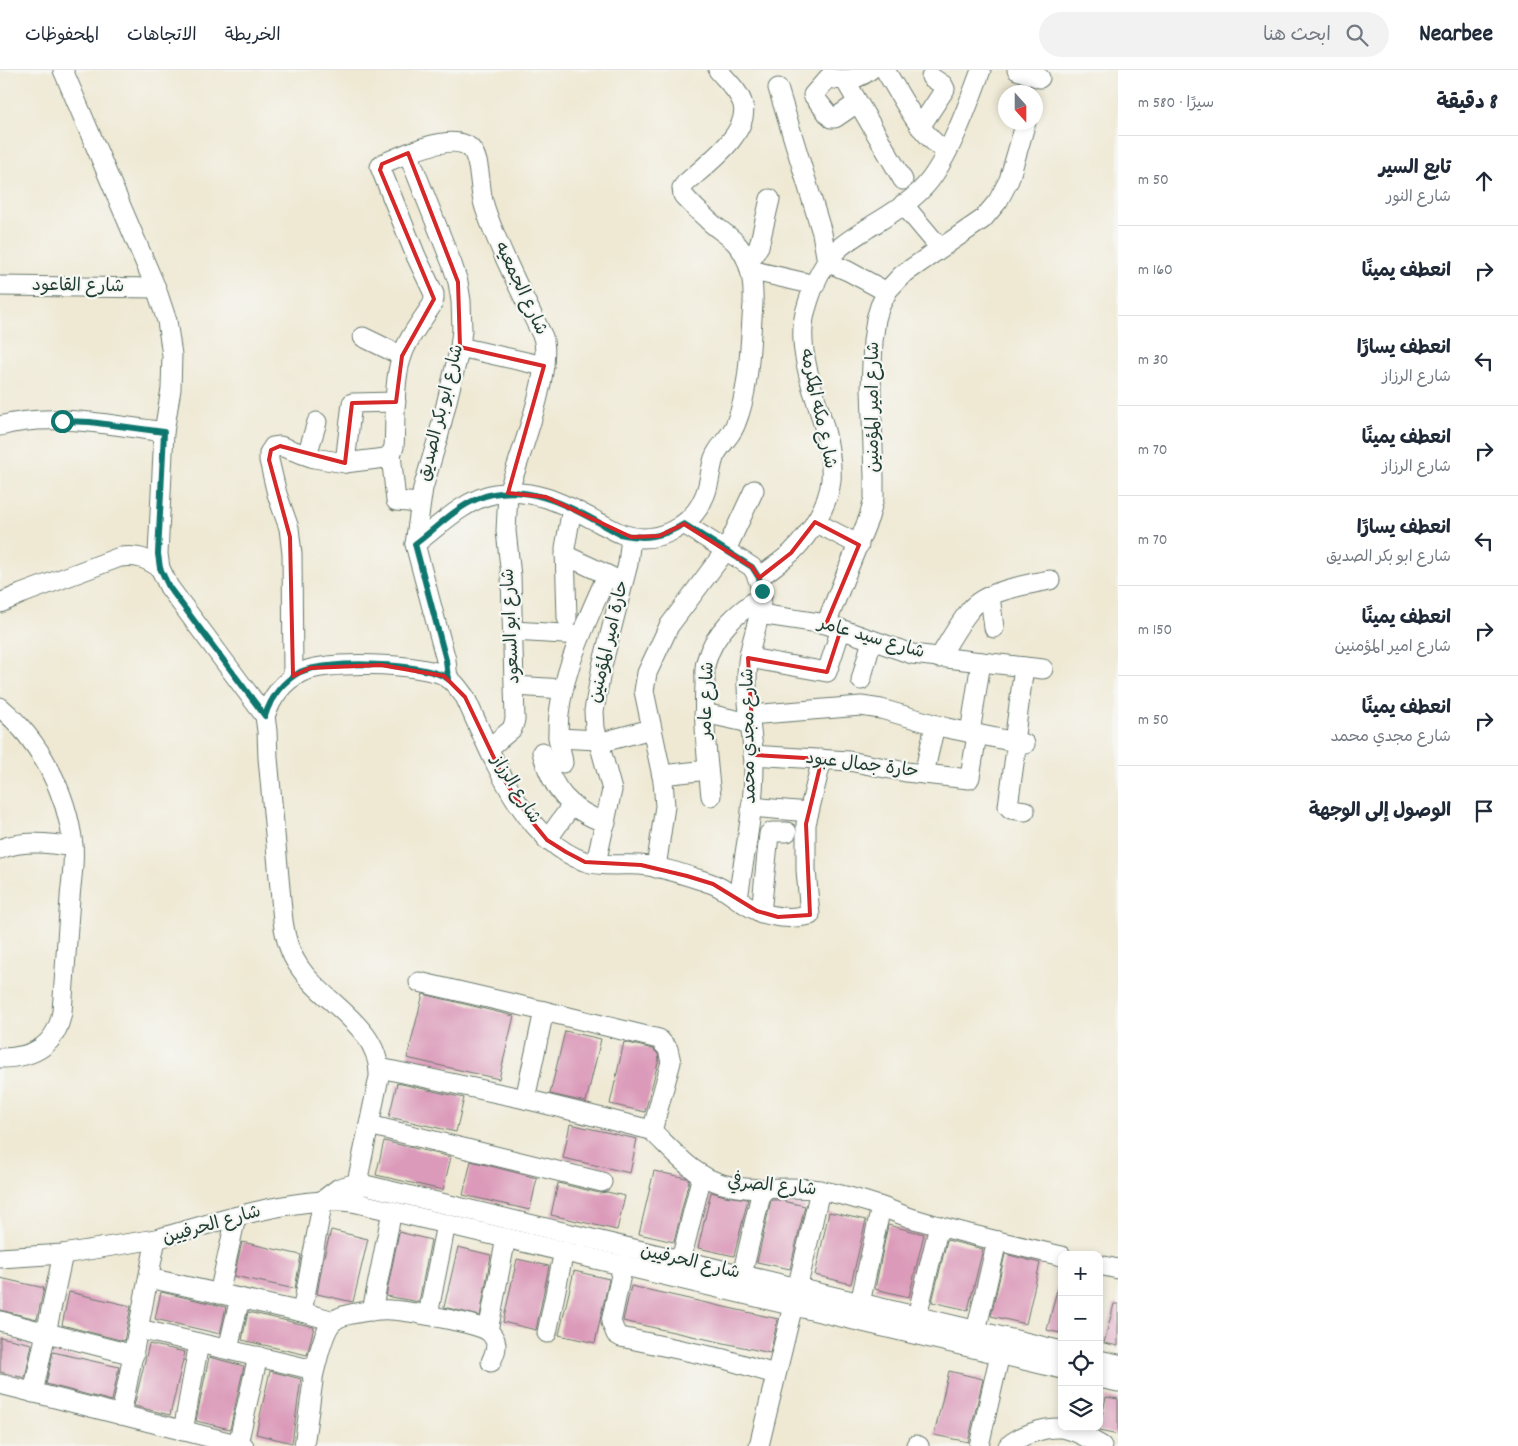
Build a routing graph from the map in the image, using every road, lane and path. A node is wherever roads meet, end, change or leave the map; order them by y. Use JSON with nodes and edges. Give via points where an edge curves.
{"nodes":[{"id":1,"x":63,"y":70,"type":"edge"},
{"id":2,"x":718,"y":70,"type":"edge"},
{"id":3,"x":870,"y":70,"type":"edge"},
{"id":4,"x":885,"y":70,"type":"edge"},
{"id":5,"x":981,"y":70,"type":"edge"},
{"id":6,"x":1017,"y":70,"type":"edge"},
{"id":7,"x":831,"y":76,"type":"edge"},
{"id":8,"x":932,"y":77,"type":"dead end"},
{"id":9,"x":1039,"y":80,"type":"edge"},
{"id":10,"x":778,"y":88,"type":"dead end"},
{"id":11,"x":858,"y":103,"type":"junction"},
{"id":12,"x":920,"y":127,"type":"junction"},
{"id":13,"x":1024,"y":130,"type":"edge"},
{"id":14,"x":946,"y":152,"type":"junction"},
{"id":15,"x":408,"y":153,"type":"junction"},
{"id":16,"x":903,"y":180,"type":"dead end"},
{"id":17,"x":770,"y":199,"type":"dead end"},
{"id":18,"x":903,"y":204,"type":"junction"},
{"id":19,"x":940,"y":248,"type":"junction"},
{"id":20,"x":827,"y":262,"type":"junction"},
{"id":21,"x":749,"y":267,"type":"junction"},
{"id":22,"x":815,"y":285,"type":"junction"},
{"id":23,"x":0,"y":286,"type":"edge"},
{"id":24,"x":156,"y":288,"type":"junction"},
{"id":25,"x":887,"y":292,"type":"junction"},
{"id":26,"x":363,"y":337,"type":"dead end"},
{"id":27,"x":460,"y":347,"type":"junction"},
{"id":28,"x":402,"y":356,"type":"junction"},
{"id":29,"x":544,"y":366,"type":"junction"},
{"id":30,"x":396,"y":402,"type":"junction"},
{"id":31,"x":317,"y":422,"type":"dead end"},
{"id":32,"x":0,"y":426,"type":"edge"},
{"id":33,"x":164,"y":432,"type":"junction"},
{"id":34,"x":391,"y":454,"type":"junction"},
{"id":35,"x":307,"y":455,"type":"junction"},
{"id":36,"x":345,"y":463,"type":"junction"},
{"id":37,"x":754,"y":490,"type":"dead end"},
{"id":38,"x":508,"y":493,"type":"junction"},
{"id":39,"x":420,"y":504,"type":"junction"},
{"id":40,"x":572,"y":508,"type":"junction"},
{"id":41,"x":815,"y":522,"type":"junction"},
{"id":42,"x":684,"y":524,"type":"junction"},
{"id":43,"x":631,"y":537,"type":"junction"},
{"id":44,"x":415,"y":544,"type":"junction"},
{"id":45,"x":859,"y":545,"type":"junction"},
{"id":46,"x":726,"y":550,"type":"junction"},
{"id":47,"x":565,"y":555,"type":"junction"},
{"id":48,"x":160,"y":568,"type":"junction"},
{"id":49,"x":615,"y":579,"type":"junction"},
{"id":50,"x":1050,"y":580,"type":"dead end"},
{"id":51,"x":760,"y":596,"type":"junction"},
{"id":52,"x":990,"y":596,"type":"junction"},
{"id":53,"x":0,"y":603,"type":"edge"},
{"id":54,"x":566,"y":618,"type":"dead end"},
{"id":55,"x":834,"y":627,"type":"junction"},
{"id":56,"x":994,"y":628,"type":"dead end"},
{"id":57,"x":513,"y":631,"type":"junction"},
{"id":58,"x":581,"y":635,"type":"junction"},
{"id":59,"x":872,"y":640,"type":"junction"},
{"id":60,"x":749,"y":658,"type":"junction"},
{"id":61,"x":939,"y":658,"type":"junction"},
{"id":62,"x":981,"y":662,"type":"junction"},
{"id":63,"x":1024,"y":667,"type":"junction"},
{"id":64,"x":1044,"y":669,"type":"dead end"},
{"id":65,"x":293,"y":676,"type":"junction"},
{"id":66,"x":448,"y":679,"type":"junction"},
{"id":67,"x":861,"y":680,"type":"dead end"},
{"id":68,"x":515,"y":686,"type":"junction"},
{"id":69,"x":563,"y":689,"type":"junction"},
{"id":70,"x":2,"y":711,"type":"edge"},
{"id":71,"x":704,"y":713,"type":"junction"},
{"id":72,"x":265,"y":716,"type":"junction"},
{"id":73,"x":749,"y":719,"type":"junction"},
{"id":74,"x":935,"y":724,"type":"junction"},
{"id":75,"x":651,"y":729,"type":"junction"},
{"id":76,"x":973,"y":734,"type":"junction"},
{"id":77,"x":558,"y":738,"type":"junction"},
{"id":78,"x":598,"y":742,"type":"junction"},
{"id":79,"x":1019,"y":743,"type":"junction"},
{"id":80,"x":489,"y":748,"type":"junction"},
{"id":81,"x":542,"y":752,"type":"dead end"},
{"id":82,"x":753,"y":755,"type":"junction"},
{"id":83,"x":822,"y":759,"type":"junction"},
{"id":84,"x":563,"y":763,"type":"dead end"},
{"id":85,"x":708,"y":770,"type":"junction"},
{"id":86,"x":924,"y":774,"type":"junction"},
{"id":87,"x":662,"y":775,"type":"junction"},
{"id":88,"x":711,"y":796,"type":"dead end"},
{"id":89,"x":572,"y":806,"type":"junction"},
{"id":90,"x":751,"y":807,"type":"junction"},
{"id":91,"x":1026,"y":811,"type":"dead end"},
{"id":92,"x":808,"y":812,"type":"junction"},
{"id":93,"x":606,"y":823,"type":"junction"},
{"id":94,"x":788,"y":832,"type":"dead end"},
{"id":95,"x":548,"y":840,"type":"junction"},
{"id":96,"x":73,"y":847,"type":"junction"},
{"id":97,"x":0,"y":849,"type":"edge"},
{"id":98,"x":596,"y":863,"type":"junction"},
{"id":99,"x":656,"y":868,"type":"junction"},
{"id":100,"x":738,"y":899,"type":"junction"},
{"id":101,"x":761,"y":912,"type":"junction"},
{"id":102,"x":419,"y":982,"type":"dead end"},
{"id":103,"x":544,"y":1011,"type":"junction"},
{"id":104,"x":0,"y":1058,"type":"edge"},
{"id":105,"x":380,"y":1068,"type":"junction"},
{"id":106,"x":524,"y":1099,"type":"junction"},
{"id":107,"x":369,"y":1125,"type":"junction"},
{"id":108,"x":652,"y":1132,"type":"junction"},
{"id":109,"x":702,"y":1175,"type":"junction"},
{"id":110,"x":602,"y":1182,"type":"dead end"},
{"id":111,"x":357,"y":1183,"type":"junction"},
{"id":112,"x":762,"y":1190,"type":"junction"},
{"id":113,"x":820,"y":1190,"type":"junction"},
{"id":114,"x":323,"y":1200,"type":"junction"},
{"id":115,"x":353,"y":1202,"type":"junction"},
{"id":116,"x":882,"y":1206,"type":"junction"},
{"id":117,"x":392,"y":1211,"type":"junction"},
{"id":118,"x":236,"y":1216,"type":"junction"},
{"id":119,"x":446,"y":1224,"type":"junction"},
{"id":120,"x":939,"y":1226,"type":"junction"},
{"id":121,"x":506,"y":1238,"type":"junction"},
{"id":122,"x":156,"y":1239,"type":"junction"},
{"id":123,"x":997,"y":1241,"type":"junction"},
{"id":124,"x":564,"y":1252,"type":"junction"},
{"id":125,"x":63,"y":1254,"type":"junction"},
{"id":126,"x":1058,"y":1255,"type":"edge"},
{"id":127,"x":0,"y":1258,"type":"edge"},
{"id":128,"x":681,"y":1260,"type":"junction"},
{"id":129,"x":623,"y":1265,"type":"junction"},
{"id":130,"x":1103,"y":1266,"type":"edge"},
{"id":131,"x":1118,"y":1269,"type":"edge"},
{"id":132,"x":742,"y":1275,"type":"junction"},
{"id":133,"x":149,"y":1278,"type":"junction"},
{"id":134,"x":219,"y":1294,"type":"junction"},
{"id":135,"x":796,"y":1297,"type":"junction"},
{"id":136,"x":240,"y":1298,"type":"junction"},
{"id":137,"x":860,"y":1303,"type":"junction"},
{"id":138,"x":372,"y":1311,"type":"junction"},
{"id":139,"x":302,"y":1312,"type":"junction"},
{"id":140,"x":428,"y":1315,"type":"junction"},
{"id":141,"x":917,"y":1316,"type":"junction"},
{"id":142,"x":334,"y":1320,"type":"junction"},
{"id":143,"x":0,"y":1321,"type":"edge"},
{"id":144,"x":139,"y":1329,"type":"junction"},
{"id":145,"x":488,"y":1331,"type":"junction"},
{"id":146,"x":976,"y":1331,"type":"junction"},
{"id":147,"x":46,"y":1333,"type":"junction"},
{"id":148,"x":548,"y":1333,"type":"dead end"},
{"id":149,"x":199,"y":1343,"type":"junction"},
{"id":150,"x":228,"y":1350,"type":"junction"},
{"id":151,"x":1058,"y":1351,"type":"edge"},
{"id":152,"x":1032,"y":1353,"type":"junction"},
{"id":153,"x":1000,"y":1354,"type":"junction"},
{"id":154,"x":134,"y":1355,"type":"junction"},
{"id":155,"x":258,"y":1356,"type":"junction"},
{"id":156,"x":1103,"y":1361,"type":"edge"},
{"id":157,"x":491,"y":1362,"type":"dead end"},
{"id":158,"x":1118,"y":1364,"type":"edge"},
{"id":159,"x":1058,"y":1367,"type":"edge"},
{"id":160,"x":776,"y":1374,"type":"junction"},
{"id":161,"x":313,"y":1377,"type":"junction"},
{"id":162,"x":1103,"y":1379,"type":"edge"},
{"id":163,"x":1118,"y":1382,"type":"edge"},
{"id":164,"x":0,"y":1384,"type":"edge"},
{"id":165,"x":33,"y":1393,"type":"junction"},
{"id":166,"x":121,"y":1415,"type":"junction"},
{"id":167,"x":183,"y":1431,"type":"junction"},
{"id":168,"x":240,"y":1445,"type":"edge"},
{"id":169,"x":304,"y":1446,"type":"edge"},
{"id":170,"x":759,"y":1446,"type":"edge"},
{"id":171,"x":979,"y":1446,"type":"edge"},
{"id":172,"x":1008,"y":1446,"type":"edge"},
{"id":173,"x":1102,"y":1446,"type":"edge"}],
"edges":[{"from":1,"to":24,"type":"street"},
{"from":2,"to":21,"type":"street","via":[[743,104],[741,126],[726,147],[685,184],[682,191],[708,220],[735,242]]},
{"from":3,"to":7,"type":"street","via":[[855,79]]},
{"from":4,"to":12,"type":"street"},
{"from":5,"to":14,"type":"street","name":"شارع مكه المكرمه"},
{"from":6,"to":9,"type":"street"},
{"from":7,"to":11,"type":"street"},
{"from":7,"to":11,"type":"street","via":[[813,95],[831,118]]},
{"from":8,"to":12,"type":"street","via":[[945,89]]},
{"from":10,"to":20,"type":"street","via":[[822,233]]},
{"from":11,"to":16,"type":"street"},
{"from":12,"to":14,"type":"street","via":[[934,144]]},
{"from":13,"to":19,"type":"street","name":"شارع امير المؤمنين","via":[[1009,180],[998,201],[983,219]]},
{"from":14,"to":18,"type":"street","name":"شارع مكه المكرمه","via":[[930,180]]},
{"from":15,"to":27,"type":"street","name":"شارع ابو بكر الصديق","via":[[458,282],[462,330]]},
{"from":15,"to":28,"type":"street","via":[[382,164],[380,170],[433,290],[434,299]]},
{"from":15,"to":29,"type":"street","name":"شارع الجمعيه","via":[[453,142],[461,143],[474,152],[488,217],[513,279],[546,346]]},
{"from":17,"to":21,"type":"street"},
{"from":18,"to":19,"type":"street"},
{"from":18,"to":20,"type":"street","name":"شارع مكه المكرمه","via":[[850,239]]},
{"from":19,"to":25,"type":"street","name":"شارع امير المؤمنين","via":[[902,275]]},
{"from":20,"to":22,"type":"street","name":"شارع مكه المكرمه"},
{"from":20,"to":25,"type":"street"},
{"from":21,"to":22,"type":"street"},
{"from":21,"to":42,"type":"street","via":[[754,289],[743,403],[735,427],[718,450],[702,502]]},
{"from":22,"to":41,"type":"street","name":"شارع مكه المكرمه","via":[[806,308],[802,339],[829,450],[831,480]]},
{"from":23,"to":24,"type":"street","name":"شارع القاعود"},
{"from":24,"to":33,"type":"street","via":[[167,321],[172,355],[171,389]]},
{"from":25,"to":45,"type":"street","name":"شارع امير المؤمنين","via":[[876,319],[873,341],[874,498]]},
{"from":26,"to":28,"type":"street"},
{"from":27,"to":29,"type":"street"},
{"from":27,"to":39,"type":"street","name":"شارع ابو بكر الصديق"},
{"from":28,"to":30,"type":"street"},
{"from":29,"to":38,"type":"street","name":"شارع الجمعيه"},
{"from":30,"to":34,"type":"street"},
{"from":30,"to":36,"type":"street","via":[[352,403]]},
{"from":31,"to":35,"type":"street"},
{"from":32,"to":33,"type":"street","via":[[34,421],[90,422]]},
{"from":33,"to":48,"type":"street"},
{"from":34,"to":36,"type":"street","via":[[375,460]]},
{"from":34,"to":39,"type":"street","via":[[396,501]]},
{"from":35,"to":36,"type":"street"},
{"from":35,"to":65,"type":"street","via":[[280,446],[273,447],[269,460],[289,528],[292,554]]},
{"from":37,"to":46,"type":"street"},
{"from":38,"to":40,"type":"street","via":[[546,497]]},
{"from":38,"to":44,"type":"street","via":[[476,500]]},
{"from":38,"to":57,"type":"street","name":"شارع ابو السعود","via":[[506,531]]},
{"from":39,"to":44,"type":"street","name":"شارع ابو بكر الصديق"},
{"from":40,"to":43,"type":"street"},
{"from":40,"to":47,"type":"street"},
{"from":41,"to":45,"type":"street"},
{"from":41,"to":51,"type":"street","name":"شارع مكه المكرمه"},
{"from":42,"to":43,"type":"street","via":[[659,536]]},
{"from":42,"to":46,"type":"street"},
{"from":43,"to":49,"type":"street","name":"حارة امير المؤمنين"},
{"from":44,"to":66,"type":"street","name":"شارع ابو بكر الصديق","via":[[446,660]]},
{"from":45,"to":55,"type":"street","name":"شارع امير المؤمنين"},
{"from":46,"to":51,"type":"street","via":[[752,567]]},
{"from":46,"to":75,"type":"street","via":[[668,626],[647,673],[644,691]]},
{"from":47,"to":49,"type":"street"},
{"from":47,"to":54,"type":"street"},
{"from":48,"to":53,"type":"street","via":[[134,556],[120,557]]},
{"from":48,"to":72,"type":"street","via":[[169,587]]},
{"from":49,"to":58,"type":"street"},
{"from":49,"to":78,"type":"street","name":"حارة امير المؤمنين","via":[[595,703]]},
{"from":50,"to":52,"type":"street","via":[[1017,586]]},
{"from":51,"to":55,"type":"street","name":"شارع سيد عامر"},
{"from":51,"to":60,"type":"street","name":"شارع مجدي محمد"},
{"from":51,"to":71,"type":"street","name":"شارع عامر","via":[[737,614],[712,647],[706,662]]},
{"from":52,"to":56,"type":"street"},
{"from":52,"to":61,"type":"street","via":[[972,607]]},
{"from":55,"to":59,"type":"street","name":"شارع سيد عامر"},
{"from":55,"to":60,"type":"street","name":"شارع امير المؤمنين","via":[[827,672]]},
{"from":57,"to":58,"type":"street"},
{"from":57,"to":68,"type":"street","name":"شارع ابو السعود"},
{"from":58,"to":69,"type":"street"},
{"from":59,"to":61,"type":"street","name":"شارع سيد عامر","via":[[912,654]]},
{"from":59,"to":67,"type":"street"},
{"from":60,"to":73,"type":"street","name":"شارع مجدي محمد"},
{"from":61,"to":62,"type":"street","name":"شارع سيد عامر"},
{"from":62,"to":63,"type":"street","name":"شارع سيد عامر"},
{"from":62,"to":76,"type":"street"},
{"from":63,"to":64,"type":"street","name":"شارع سيد عامر"},
{"from":63,"to":79,"type":"street"},
{"from":65,"to":66,"type":"street","name":"شارع الرزاز","via":[[310,668],[381,665],[409,666]]},
{"from":65,"to":72,"type":"street","name":"شارع الرزاز","via":[[275,694]]},
{"from":66,"to":80,"type":"street","name":"شارع الرزاز","via":[[465,697]]},
{"from":68,"to":69,"type":"street"},
{"from":68,"to":80,"type":"street","name":"شارع ابو السعود","via":[[512,729]]},
{"from":69,"to":77,"type":"street"},
{"from":70,"to":96,"type":"street","via":[[27,735],[45,760],[68,816]]},
{"from":71,"to":73,"type":"street"},
{"from":71,"to":85,"type":"street","name":"شارع عامر"},
{"from":72,"to":105,"type":"street","via":[[285,936],[298,966],[355,1024],[374,1048]]},
{"from":73,"to":74,"type":"street","via":[[861,706]]},
{"from":73,"to":82,"type":"street","name":"شارع مجدي محمد"},
{"from":74,"to":76,"type":"street"},
{"from":74,"to":86,"type":"street"},
{"from":75,"to":78,"type":"street"},
{"from":75,"to":87,"type":"street"},
{"from":76,"to":79,"type":"street"},
{"from":76,"to":86,"type":"street","name":"حارة جمال عبود","via":[[970,778]]},
{"from":77,"to":78,"type":"street"},
{"from":77,"to":84,"type":"street"},
{"from":78,"to":93,"type":"street","name":"حارة امير المؤمنين","via":[[612,790]]},
{"from":79,"to":91,"type":"street","via":[[1008,806]]},
{"from":80,"to":95,"type":"street","name":"شارع الرزاز","via":[[505,781]]},
{"from":81,"to":89,"type":"street","via":[[547,772]]},
{"from":82,"to":83,"type":"street","name":"حارة جمال عبود"},
{"from":82,"to":90,"type":"street","name":"شارع مجدي محمد"},
{"from":83,"to":86,"type":"street","name":"حارة جمال عبود"},
{"from":83,"to":92,"type":"street"},
{"from":85,"to":87,"type":"street"},
{"from":85,"to":88,"type":"street","name":"شارع عامر"},
{"from":87,"to":99,"type":"street","via":[[665,806]]},
{"from":89,"to":93,"type":"street"},
{"from":89,"to":95,"type":"street"},
{"from":90,"to":92,"type":"street"},
{"from":90,"to":100,"type":"street","name":"شارع مجدي محمد"},
{"from":92,"to":101,"type":"street","name":"شارع الرزاز","via":[[806,870],[810,915],[778,917]]},
{"from":93,"to":98,"type":"street","name":"حارة امير المؤمنين"},
{"from":94,"to":101,"type":"street","via":[[769,834]]},
{"from":95,"to":98,"type":"street","name":"شارع الرزاز","via":[[585,862]]},
{"from":96,"to":97,"type":"street","via":[[26,843]]},
{"from":96,"to":104,"type":"street","via":[[59,1027],[46,1044],[33,1052]]},
{"from":98,"to":99,"type":"street","name":"شارع الرزاز"},
{"from":99,"to":100,"type":"street","name":"شارع الرزاز","via":[[713,884]]},
{"from":100,"to":101,"type":"street","name":"شارع الرزاز"},
{"from":102,"to":103,"type":"street"},
{"from":103,"to":106,"type":"street"},
{"from":103,"to":108,"type":"street","via":[[659,1039],[664,1043],[671,1062]]},
{"from":105,"to":106,"type":"street","name":"شارع الصرفي"},
{"from":105,"to":107,"type":"street"},
{"from":106,"to":108,"type":"street","name":"شارع الصرفي"},
{"from":107,"to":110,"type":"street"},
{"from":107,"to":111,"type":"street"},
{"from":108,"to":109,"type":"street","name":"شارع الصرفي"},
{"from":109,"to":112,"type":"street","name":"شارع الصرفي","via":[[716,1182]]},
{"from":109,"to":128,"type":"street"},
{"from":111,"to":114,"type":"street","name":"شارع الحرفيين","via":[[339,1188]]},
{"from":111,"to":115,"type":"street"},
{"from":111,"to":128,"type":"street","name":"شارع الحرفيين"},
{"from":112,"to":113,"type":"street","name":"شارع الصرفي"},
{"from":112,"to":132,"type":"street"},
{"from":113,"to":116,"type":"street","name":"شارع الصرفي"},
{"from":113,"to":135,"type":"street"},
{"from":114,"to":115,"type":"street","name":"شارع الحرفيين"},
{"from":114,"to":118,"type":"street","name":"شارع الحرفيين"},
{"from":114,"to":139,"type":"street"},
{"from":115,"to":117,"type":"street","name":"شارع الحرفيين"},
{"from":116,"to":120,"type":"street","name":"شارع الصرفي"},
{"from":116,"to":137,"type":"street"},
{"from":117,"to":119,"type":"street","name":"شارع الحرفيين"},
{"from":117,"to":138,"type":"street"},
{"from":118,"to":122,"type":"street","name":"شارع الحرفيين"},
{"from":118,"to":134,"type":"street"},
{"from":119,"to":121,"type":"street","name":"شارع الحرفيين"},
{"from":119,"to":140,"type":"street"},
{"from":120,"to":123,"type":"street","name":"شارع الصرفي"},
{"from":120,"to":141,"type":"street"},
{"from":121,"to":124,"type":"street","name":"شارع الحرفيين"},
{"from":121,"to":145,"type":"street"},
{"from":122,"to":125,"type":"street"},
{"from":122,"to":133,"type":"street","name":"شارع الحرفيين"},
{"from":123,"to":126,"type":"street","name":"شارع الصرفي"},
{"from":123,"to":146,"type":"street"},
{"from":124,"to":129,"type":"street","name":"شارع الحرفيين"},
{"from":124,"to":148,"type":"street"},
{"from":125,"to":127,"type":"street"},
{"from":125,"to":147,"type":"street"},
{"from":128,"to":132,"type":"street","name":"شارع الحرفيين"},
{"from":129,"to":135,"type":"street","name":"شارع الحرفيين"},
{"from":129,"to":160,"type":"street","via":[[611,1322],[616,1334]]},
{"from":130,"to":131,"type":"street"},
{"from":132,"to":135,"type":"street","name":"شارع الحرفيين"},
{"from":133,"to":134,"type":"street"},
{"from":133,"to":144,"type":"street","name":"شارع الحرفيين"},
{"from":134,"to":136,"type":"street"},
{"from":135,"to":137,"type":"street","name":"شارع الحرفيين"},
{"from":135,"to":153,"type":"street","name":"شارع الحرفيين"},
{"from":135,"to":160,"type":"street"},
{"from":136,"to":139,"type":"street"},
{"from":136,"to":150,"type":"street"},
{"from":137,"to":141,"type":"street","name":"شارع الحرفيين"},
{"from":138,"to":140,"type":"street"},
{"from":138,"to":142,"type":"street"},
{"from":139,"to":142,"type":"street"},
{"from":140,"to":145,"type":"street"},
{"from":141,"to":146,"type":"street","name":"شارع الحرفيين"},
{"from":142,"to":161,"type":"street","via":[[326,1331]]},
{"from":143,"to":147,"type":"street"},
{"from":144,"to":149,"type":"street"},
{"from":144,"to":154,"type":"street","name":"شارع الحرفيين"},
{"from":145,"to":157,"type":"street","via":[[497,1349]]},
{"from":146,"to":152,"type":"street","name":"شارع الحرفيين"},
{"from":147,"to":154,"type":"street"},
{"from":147,"to":165,"type":"street"},
{"from":149,"to":150,"type":"street"},
{"from":149,"to":167,"type":"street"},
{"from":150,"to":155,"type":"street"},
{"from":151,"to":152,"type":"street","name":"شارع الحرفيين"},
{"from":152,"to":153,"type":"street","name":"شارع الحرفيين"},
{"from":152,"to":159,"type":"street","name":"شارع الحرفيين"},
{"from":153,"to":171,"type":"street"},
{"from":154,"to":166,"type":"street","name":"شارع الحرفيين"},
{"from":155,"to":161,"type":"street","via":[[306,1367]]},
{"from":155,"to":168,"type":"street"},
{"from":156,"to":158,"type":"street"},
{"from":160,"to":170,"type":"street"},
{"from":161,"to":169,"type":"street"},
{"from":162,"to":163,"type":"street"},
{"from":164,"to":165,"type":"street"},
{"from":165,"to":166,"type":"street"},
{"from":166,"to":167,"type":"street"},
{"from":167,"to":168,"type":"street"},
{"from":172,"to":173,"type":"street","via":[[1026,1434],[1059,1428]]}]}
